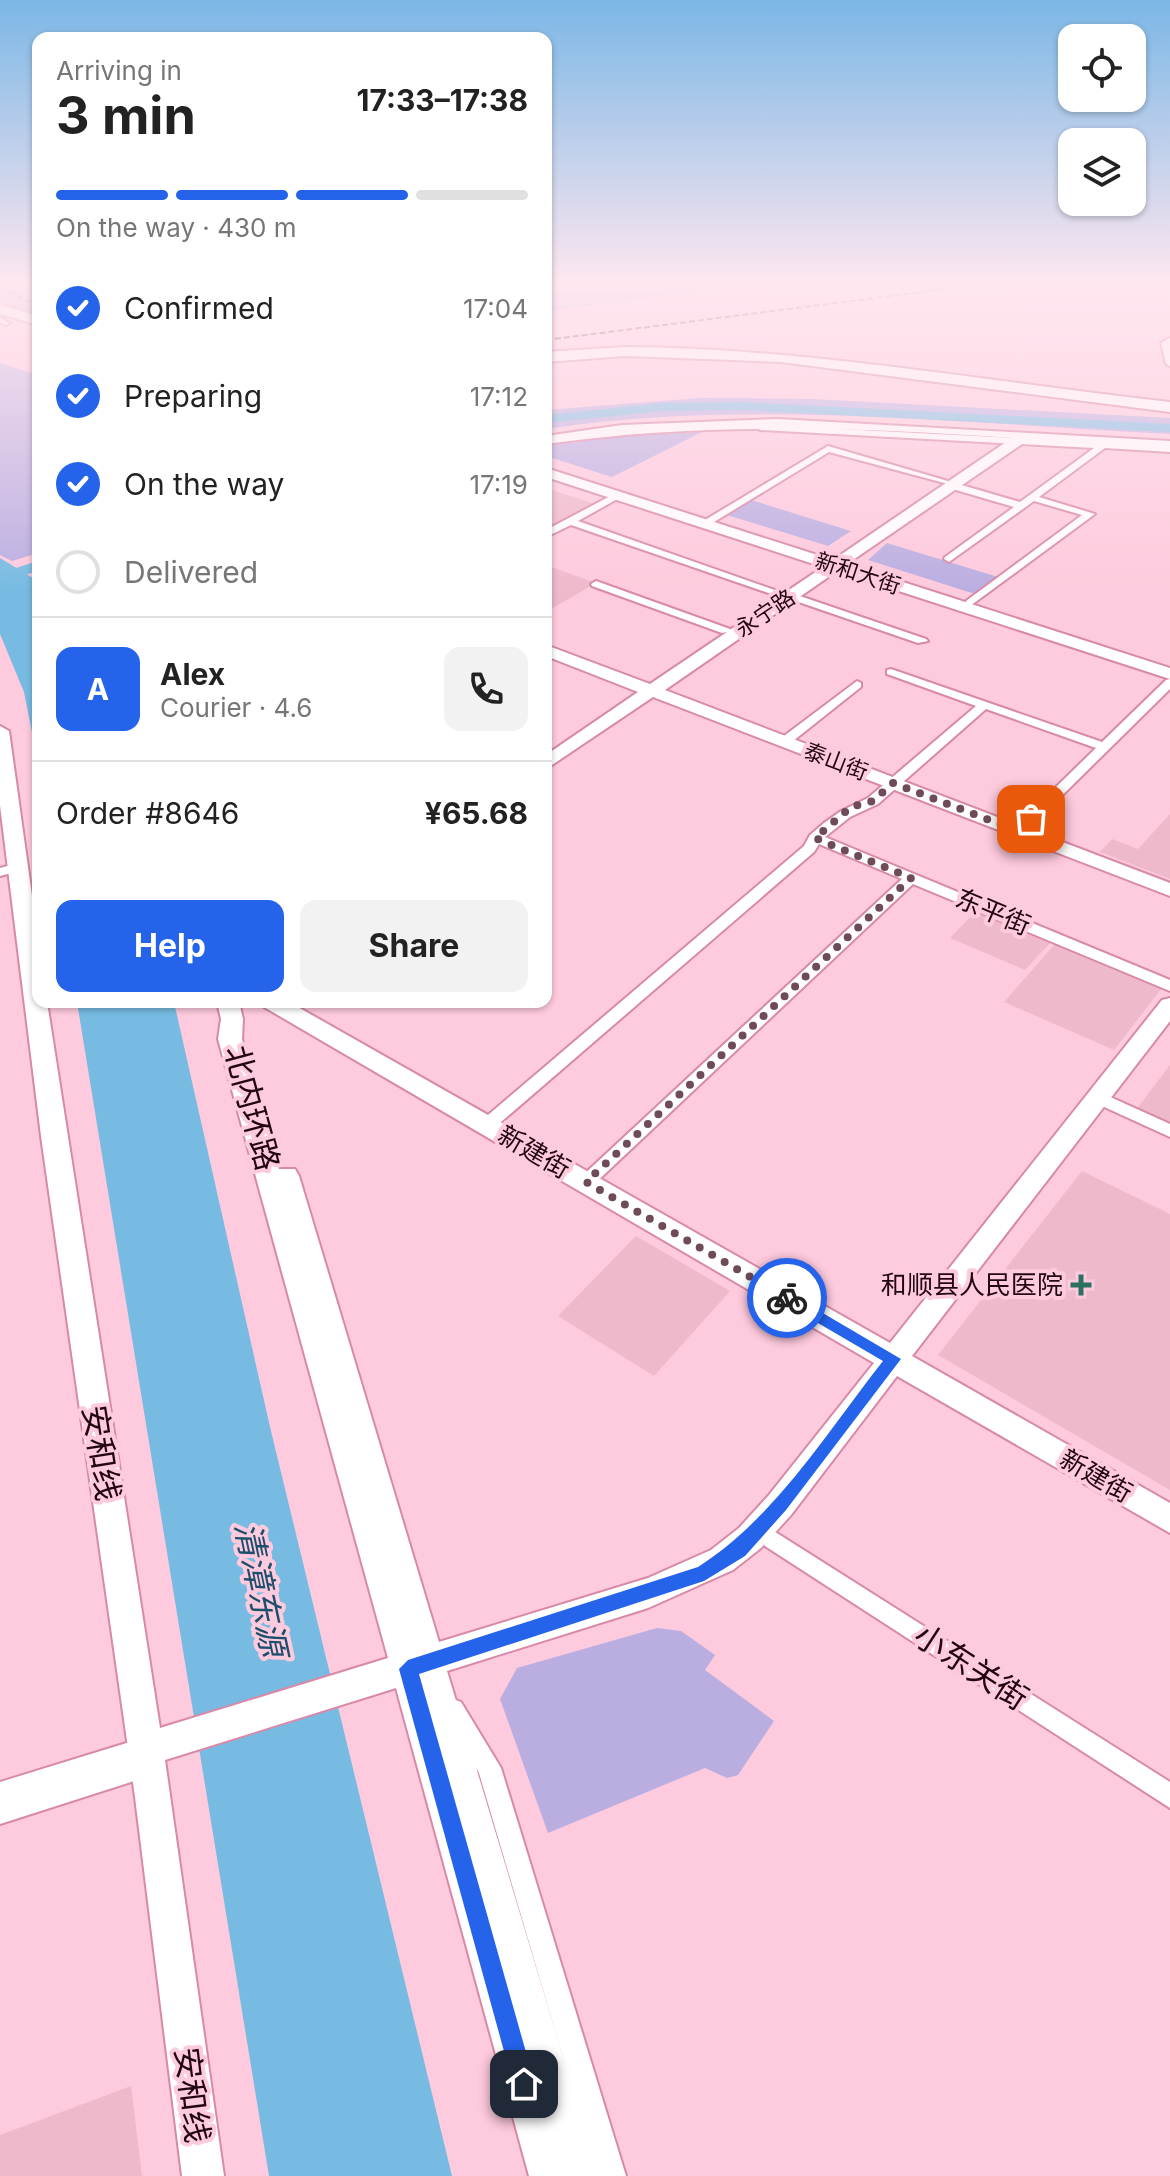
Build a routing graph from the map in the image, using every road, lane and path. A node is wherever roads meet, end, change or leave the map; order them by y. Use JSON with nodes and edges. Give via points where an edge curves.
{"nodes":[{"id":1,"x":1030,"y":389,"type":"edge"},
{"id":2,"x":1170,"y":407,"type":"edge"},
{"id":3,"x":1017,"y":438,"type":"junction"},
{"id":4,"x":552,"y":441,"type":"edge"},
{"id":5,"x":1104,"y":445,"type":"junction"},
{"id":6,"x":1170,"y":447,"type":"edge"},
{"id":7,"x":552,"y":471,"type":"edge"},
{"id":8,"x":552,"y":471,"type":"edge"},
{"id":9,"x":949,"y":484,"type":"junction"},
{"id":10,"x":618,"y":495,"type":"junction"},
{"id":11,"x":1032,"y":498,"type":"junction"},
{"id":12,"x":1022,"y":506,"type":"junction"},
{"id":13,"x":710,"y":520,"type":"junction"},
{"id":14,"x":570,"y":521,"type":"junction"},
{"id":15,"x":552,"y":531,"type":"edge"},
{"id":16,"x":949,"y":559,"type":"dead end"},
{"id":17,"x":834,"y":562,"type":"junction"},
{"id":18,"x":596,"y":584,"type":"dead end"},
{"id":19,"x":786,"y":595,"type":"junction"},
{"id":20,"x":970,"y":603,"type":"junction"},
{"id":21,"x":726,"y":631,"type":"junction"},
{"id":22,"x":922,"y":641,"type":"dead end"},
{"id":23,"x":552,"y":652,"type":"edge"},
{"id":24,"x":1170,"y":671,"type":"edge"},
{"id":25,"x":891,"y":672,"type":"dead end"},
{"id":26,"x":1170,"y":682,"type":"edge"},
{"id":27,"x":857,"y":685,"type":"dead end"},
{"id":28,"x":647,"y":689,"type":"junction"},
{"id":29,"x":984,"y":705,"type":"junction"},
{"id":30,"x":0,"y":731,"type":"edge"},
{"id":31,"x":784,"y":742,"type":"junction"},
{"id":32,"x":1105,"y":747,"type":"junction"},
{"id":33,"x":552,"y":749,"type":"edge"},
{"id":34,"x":552,"y":759,"type":"edge"},
{"id":35,"x":893,"y":783,"type":"junction"},
{"id":36,"x":1018,"y":831,"type":"junction"},
{"id":37,"x":815,"y":838,"type":"junction"},
{"id":38,"x":9,"y":870,"type":"edge"},
{"id":39,"x":911,"y":878,"type":"junction"},
{"id":40,"x":1170,"y":890,"type":"edge"},
{"id":41,"x":1170,"y":986,"type":"edge"},
{"id":42,"x":1170,"y":1005,"type":"edge"},
{"id":43,"x":285,"y":1008,"type":"edge"},
{"id":44,"x":230,"y":1010,"type":"edge"},
{"id":45,"x":1170,"y":1022,"type":"edge"},
{"id":46,"x":1108,"y":1102,"type":"junction"},
{"id":47,"x":487,"y":1125,"type":"junction"},
{"id":48,"x":1170,"y":1131,"type":"edge"},
{"id":49,"x":586,"y":1182,"type":"junction"},
{"id":50,"x":899,"y":1363,"type":"junction"},
{"id":51,"x":1170,"y":1519,"type":"edge"},
{"id":52,"x":772,"y":1539,"type":"junction"},
{"id":53,"x":420,"y":1674,"type":"junction"},
{"id":54,"x":147,"y":1758,"type":"junction"},
{"id":55,"x":0,"y":1794,"type":"edge"},
{"id":56,"x":1170,"y":1796,"type":"edge"},
{"id":57,"x":0,"y":1812,"type":"edge"},
{"id":58,"x":203,"y":2176,"type":"edge"},
{"id":59,"x":550,"y":2176,"type":"edge"},
{"id":60,"x":578,"y":2176,"type":"edge"},
{"id":61,"x":612,"y":2176,"type":"edge"}],
"edges":[{"from":1,"to":2,"type":"highway"},
{"from":3,"to":4,"type":"main road","via":[[729,424],[645,428]]},
{"from":3,"to":5,"type":"street"},
{"from":3,"to":6,"type":"main road"},
{"from":3,"to":9,"type":"main road","name":"永宁路"},
{"from":5,"to":6,"type":"street"},
{"from":5,"to":11,"type":"street"},
{"from":7,"to":10,"type":"main road","name":"新和大街"},
{"from":8,"to":13,"type":"main road","name":"新和大街"},
{"from":9,"to":12,"type":"street"},
{"from":9,"to":13,"type":"street","via":[[828,449]]},
{"from":9,"to":17,"type":"main road","name":"永宁路"},
{"from":10,"to":14,"type":"street"},
{"from":10,"to":17,"type":"main road","name":"新和大街"},
{"from":11,"to":12,"type":"street"},
{"from":11,"to":20,"type":"street","via":[[1090,514]]},
{"from":12,"to":16,"type":"street"},
{"from":13,"to":17,"type":"main road","name":"新和大街"},
{"from":14,"to":15,"type":"street"},
{"from":14,"to":19,"type":"street"},
{"from":17,"to":19,"type":"main road","name":"永宁路"},
{"from":17,"to":20,"type":"main road","name":"新和大街"},
{"from":17,"to":24,"type":"main road","name":"新和大街"},
{"from":18,"to":21,"type":"street"},
{"from":19,"to":21,"type":"main road","name":"永宁路"},
{"from":19,"to":22,"type":"street"},
{"from":19,"to":28,"type":"main road","name":"永宁路"},
{"from":20,"to":24,"type":"main road","name":"新和大街"},
{"from":21,"to":28,"type":"main road","name":"永宁路"},
{"from":23,"to":28,"type":"main road","name":"泰山街"},
{"from":25,"to":29,"type":"street"},
{"from":26,"to":32,"type":"street"},
{"from":27,"to":31,"type":"street"},
{"from":28,"to":31,"type":"main road","name":"泰山街"},
{"from":28,"to":33,"type":"main road","name":"永宁路"},
{"from":28,"to":34,"type":"main road","name":"永宁路"},
{"from":29,"to":32,"type":"street"},
{"from":29,"to":35,"type":"street"},
{"from":30,"to":38,"type":"main road","name":"安和线"},
{"from":31,"to":35,"type":"main road","name":"泰山街"},
{"from":32,"to":36,"type":"street"},
{"from":35,"to":36,"type":"main road","name":"泰山街"},
{"from":35,"to":37,"type":"street","via":[[873,801],[851,807]]},
{"from":36,"to":40,"type":"main road","name":"泰山街"},
{"from":37,"to":39,"type":"street","name":"东平街"},
{"from":37,"to":47,"type":"street","via":[[809,849]]},
{"from":38,"to":54,"type":"main road","name":"安和线"},
{"from":39,"to":41,"type":"street","name":"东平街"},
{"from":39,"to":49,"type":"street"},
{"from":42,"to":50,"type":"main road"},
{"from":43,"to":47,"type":"main road","name":"新建街"},
{"from":44,"to":53,"type":"main road","name":"北内环路","via":[[230,1039]]},
{"from":45,"to":46,"type":"main road"},
{"from":46,"to":48,"type":"street"},
{"from":46,"to":50,"type":"main road"},
{"from":47,"to":49,"type":"main road","name":"新建街"},
{"from":49,"to":50,"type":"main road","name":"新建街"},
{"from":50,"to":51,"type":"main road","name":"新建街"},
{"from":50,"to":52,"type":"main road"},
{"from":50,"to":53,"type":"main road","via":[[760,1529],[720,1564]]},
{"from":52,"to":53,"type":"main road","via":[[751,1561],[712,1587]]},
{"from":52,"to":56,"type":"street","name":"小东关街"},
{"from":53,"to":54,"type":"main road"},
{"from":53,"to":59,"type":"main road","name":"北内环路"},
{"from":53,"to":60,"type":"main road","name":"北内环路"},
{"from":53,"to":61,"type":"street","via":[[489,1768]]},
{"from":54,"to":55,"type":"street"},
{"from":54,"to":57,"type":"street"},
{"from":54,"to":58,"type":"main road","name":"安和线"}]}
